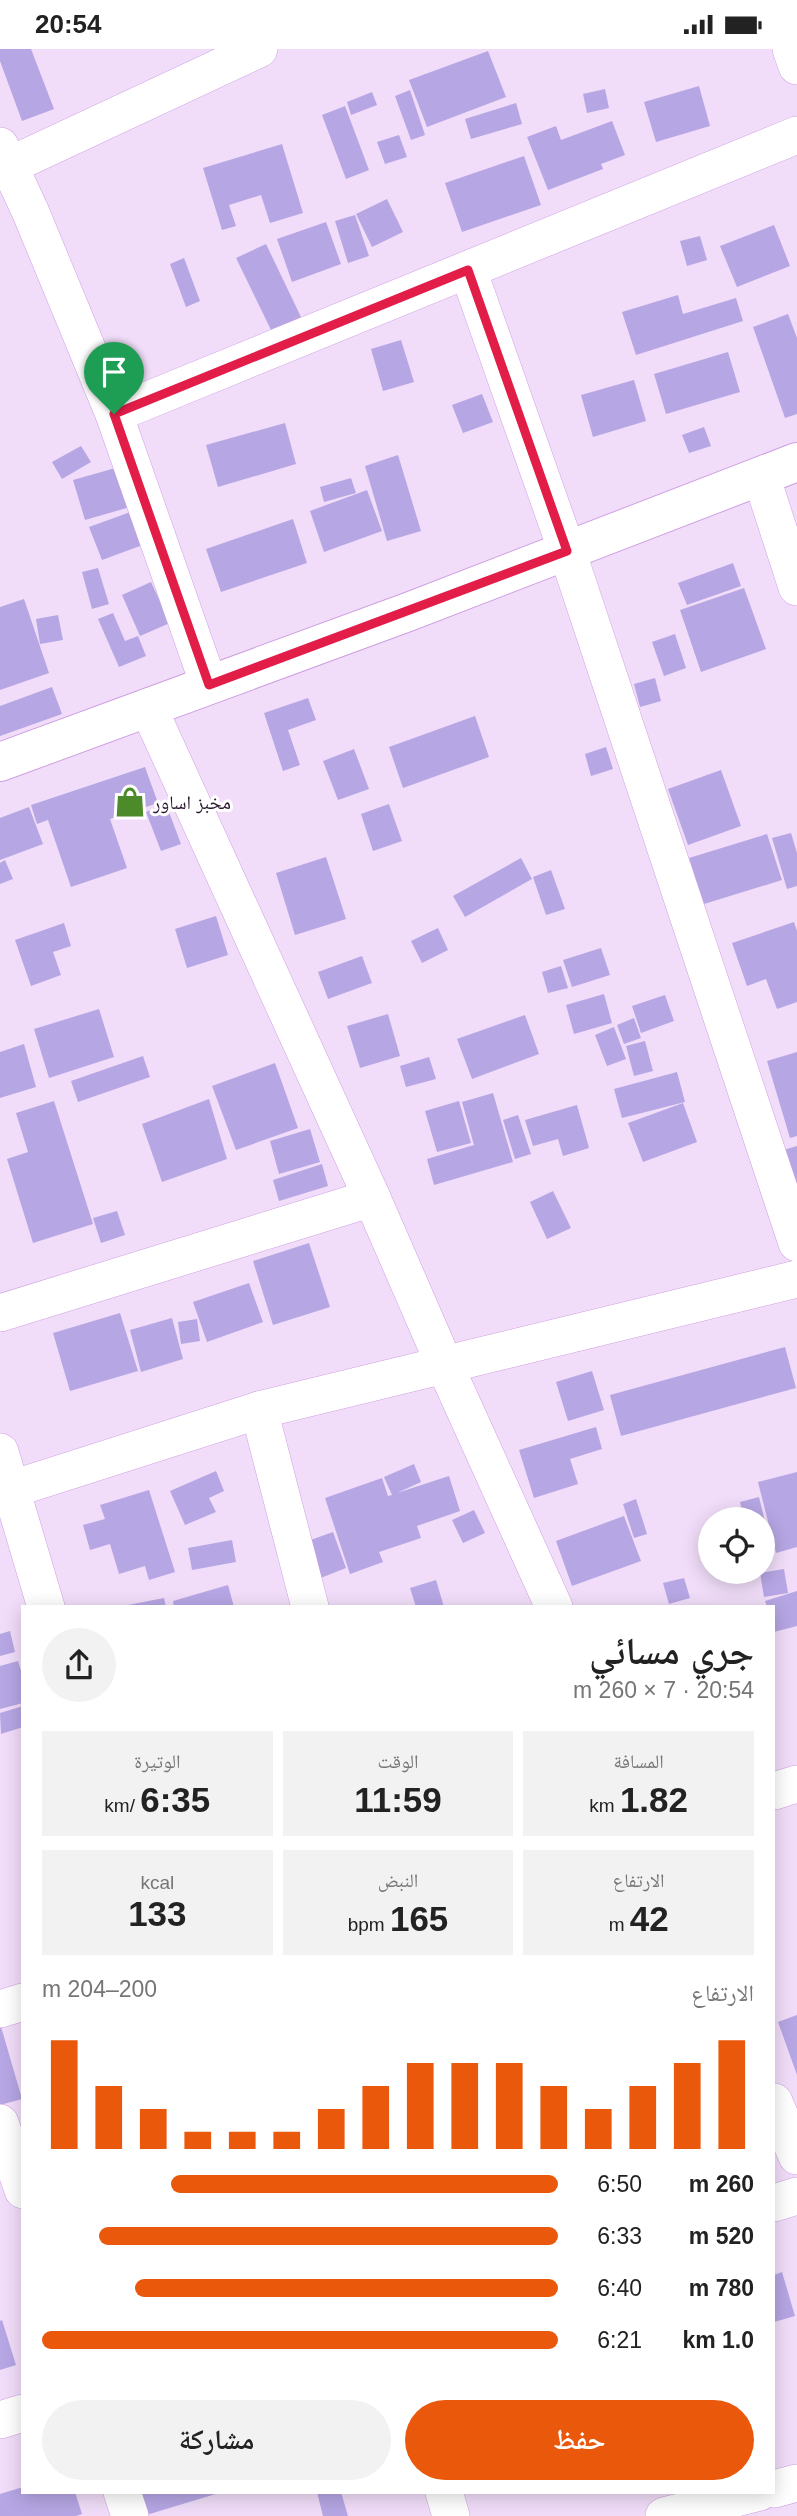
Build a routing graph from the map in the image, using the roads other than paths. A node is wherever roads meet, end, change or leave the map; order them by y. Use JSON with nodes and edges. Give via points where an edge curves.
{"nodes":[{"id":1,"x":259,"y":49,"type":"edge"},
{"id":2,"x":790,"y":49,"type":"edge"},
{"id":3,"x":797,"y":67,"type":"edge"},
{"id":4,"x":797,"y":135,"type":"edge"},
{"id":5,"x":3,"y":160,"type":"edge"},
{"id":6,"x":468,"y":270,"type":"junction"},
{"id":7,"x":114,"y":414,"type":"junction"},
{"id":8,"x":797,"y":462,"type":"edge"},
{"id":9,"x":761,"y":476,"type":"junction"},
{"id":10,"x":567,"y":551,"type":"junction"},
{"id":11,"x":797,"y":587,"type":"edge"},
{"id":12,"x":209,"y":685,"type":"junction"},
{"id":13,"x":148,"y":707,"type":"junction"},
{"id":14,"x":0,"y":762,"type":"edge"},
{"id":15,"x":372,"y":1198,"type":"junction"},
{"id":16,"x":797,"y":1243,"type":"edge"},
{"id":17,"x":797,"y":1279,"type":"edge"},
{"id":18,"x":0,"y":1313,"type":"edge"},
{"id":19,"x":445,"y":1366,"type":"junction"},
{"id":20,"x":259,"y":1410,"type":"junction"},
{"id":21,"x":0,"y":1453,"type":"edge"},
{"id":22,"x":6,"y":1491,"type":"edge"},
{"id":23,"x":45,"y":1605,"type":"edge"},
{"id":24,"x":309,"y":1605,"type":"edge"},
{"id":25,"x":553,"y":1605,"type":"edge"},
{"id":26,"x":797,"y":1784,"type":"edge"},
{"id":27,"x":775,"y":1791,"type":"edge"},
{"id":28,"x":21,"y":2003,"type":"edge"},
{"id":29,"x":0,"y":2009,"type":"edge"},
{"id":30,"x":775,"y":2104,"type":"edge"},
{"id":31,"x":0,"y":2123,"type":"edge"},
{"id":32,"x":797,"y":2156,"type":"edge"},
{"id":33,"x":21,"y":2184,"type":"edge"},
{"id":34,"x":797,"y":2196,"type":"edge"},
{"id":35,"x":775,"y":2203,"type":"edge"},
{"id":36,"x":21,"y":2414,"type":"edge"},
{"id":37,"x":0,"y":2420,"type":"edge"},
{"id":38,"x":797,"y":2483,"type":"edge"},
{"id":39,"x":775,"y":2489,"type":"edge"},
{"id":40,"x":123,"y":2494,"type":"edge"},
{"id":41,"x":445,"y":2494,"type":"edge"},
{"id":42,"x":752,"y":2494,"type":"edge"},
{"id":43,"x":130,"y":2516,"type":"edge"},
{"id":44,"x":452,"y":2516,"type":"edge"},
{"id":45,"x":664,"y":2516,"type":"edge"}],
"edges":[{"from":1,"to":5,"type":"street"},
{"from":2,"to":3,"type":"street"},
{"from":4,"to":6,"type":"street"},
{"from":5,"to":7,"type":"street"},
{"from":6,"to":7,"type":"street"},
{"from":6,"to":10,"type":"street"},
{"from":7,"to":12,"type":"street"},
{"from":8,"to":9,"type":"street"},
{"from":9,"to":10,"type":"street"},
{"from":9,"to":11,"type":"street"},
{"from":10,"to":12,"type":"street"},
{"from":10,"to":16,"type":"street"},
{"from":12,"to":13,"type":"street"},
{"from":13,"to":14,"type":"street"},
{"from":13,"to":15,"type":"street"},
{"from":15,"to":18,"type":"street"},
{"from":15,"to":19,"type":"street"},
{"from":17,"to":19,"type":"street"},
{"from":19,"to":20,"type":"street"},
{"from":19,"to":25,"type":"street"},
{"from":20,"to":22,"type":"street"},
{"from":20,"to":24,"type":"street"},
{"from":21,"to":22,"type":"street"},
{"from":22,"to":23,"type":"street"},
{"from":26,"to":27,"type":"street"},
{"from":28,"to":29,"type":"street"},
{"from":30,"to":32,"type":"street"},
{"from":31,"to":33,"type":"street"},
{"from":34,"to":35,"type":"street"},
{"from":36,"to":37,"type":"street"},
{"from":38,"to":39,"type":"street"},
{"from":40,"to":43,"type":"street"},
{"from":41,"to":44,"type":"street"},
{"from":42,"to":45,"type":"street"}]}
